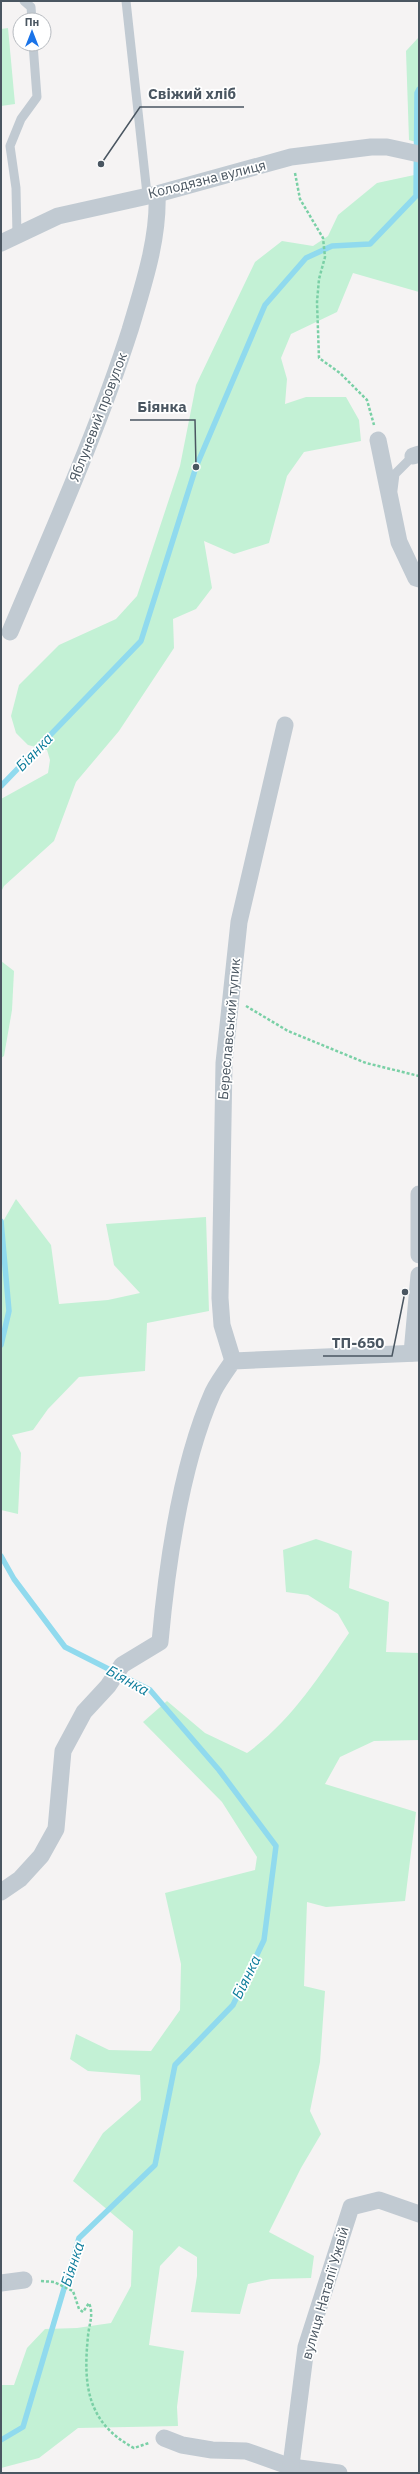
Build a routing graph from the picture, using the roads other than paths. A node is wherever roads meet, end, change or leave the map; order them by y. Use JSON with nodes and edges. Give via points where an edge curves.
{"nodes":[{"id":1,"x":24,"y":1,"type":"edge"},
{"id":2,"x":126,"y":1,"type":"edge"},
{"id":3,"x":31,"y":12,"type":"edge"},
{"id":4,"x":34,"y":52,"type":"edge"},
{"id":5,"x":419,"y":154,"type":"edge"},
{"id":6,"x":152,"y":194,"type":"junction"},
{"id":7,"x":17,"y":236,"type":"junction"},
{"id":8,"x":1,"y":243,"type":"edge"},
{"id":9,"x":378,"y":440,"type":"road end"},
{"id":10,"x":416,"y":455,"type":"edge"},
{"id":11,"x":391,"y":505,"type":"junction"},
{"id":12,"x":419,"y":579,"type":"edge"},
{"id":13,"x":10,"y":632,"type":"dead end"},
{"id":14,"x":286,"y":726,"type":"dead end"},
{"id":15,"x":419,"y":1194,"type":"edge"},
{"id":16,"x":419,"y":1255,"type":"edge"},
{"id":17,"x":419,"y":1275,"type":"edge"},
{"id":18,"x":416,"y":1353,"type":"edge"},
{"id":19,"x":233,"y":1361,"type":"junction"},
{"id":20,"x":1,"y":1892,"type":"edge"},
{"id":21,"x":419,"y":2214,"type":"edge"},
{"id":22,"x":24,"y":2280,"type":"dead end"},
{"id":23,"x":1,"y":2283,"type":"edge"},
{"id":24,"x":164,"y":2438,"type":"road end"},
{"id":25,"x":291,"y":2470,"type":"edge"},
{"id":26,"x":339,"y":2473,"type":"edge"}],
"edges":[{"from":1,"to":3,"type":"lane"},
{"from":2,"to":6,"type":"lane"},
{"from":4,"to":7,"type":"lane","via":[[37,97],[21,119],[10,146],[16,188]]},
{"from":5,"to":6,"type":"street","name":"Колодязна вулиця","via":[[371,147],[291,157]]},
{"from":6,"to":7,"type":"street","name":"Колодязна вулиця","via":[[58,216]]},
{"from":6,"to":13,"type":"street","name":"Яблуневий провулок","via":[[158,214],[144,285],[94,434]]},
{"from":7,"to":8,"type":"street","name":"Колодязна вулиця"},
{"from":9,"to":11,"type":"street"},
{"from":10,"to":11,"type":"lane","via":[[395,474]]},
{"from":11,"to":12,"type":"street","via":[[399,542],[416,578]]},
{"from":14,"to":19,"type":"street","name":"Береславський тупик","via":[[238,922],[224,1063],[220,1298],[222,1325]]},
{"from":15,"to":16,"type":"street"},
{"from":17,"to":18,"type":"street"},
{"from":18,"to":19,"type":"street"},
{"from":19,"to":20,"type":"street","via":[[214,1391],[186,1480],[166,1579],[160,1642],[122,1666],[84,1712],[63,1750],[56,1829],[41,1856],[20,1879]]},
{"from":21,"to":25,"type":"street","name":"вулиця Наталії Ужвій","via":[[379,2200],[351,2207],[306,2347]]},
{"from":22,"to":23,"type":"street"},
{"from":24,"to":25,"type":"street","via":[[182,2445],[212,2450],[246,2451]]},
{"from":25,"to":26,"type":"street"}]}
